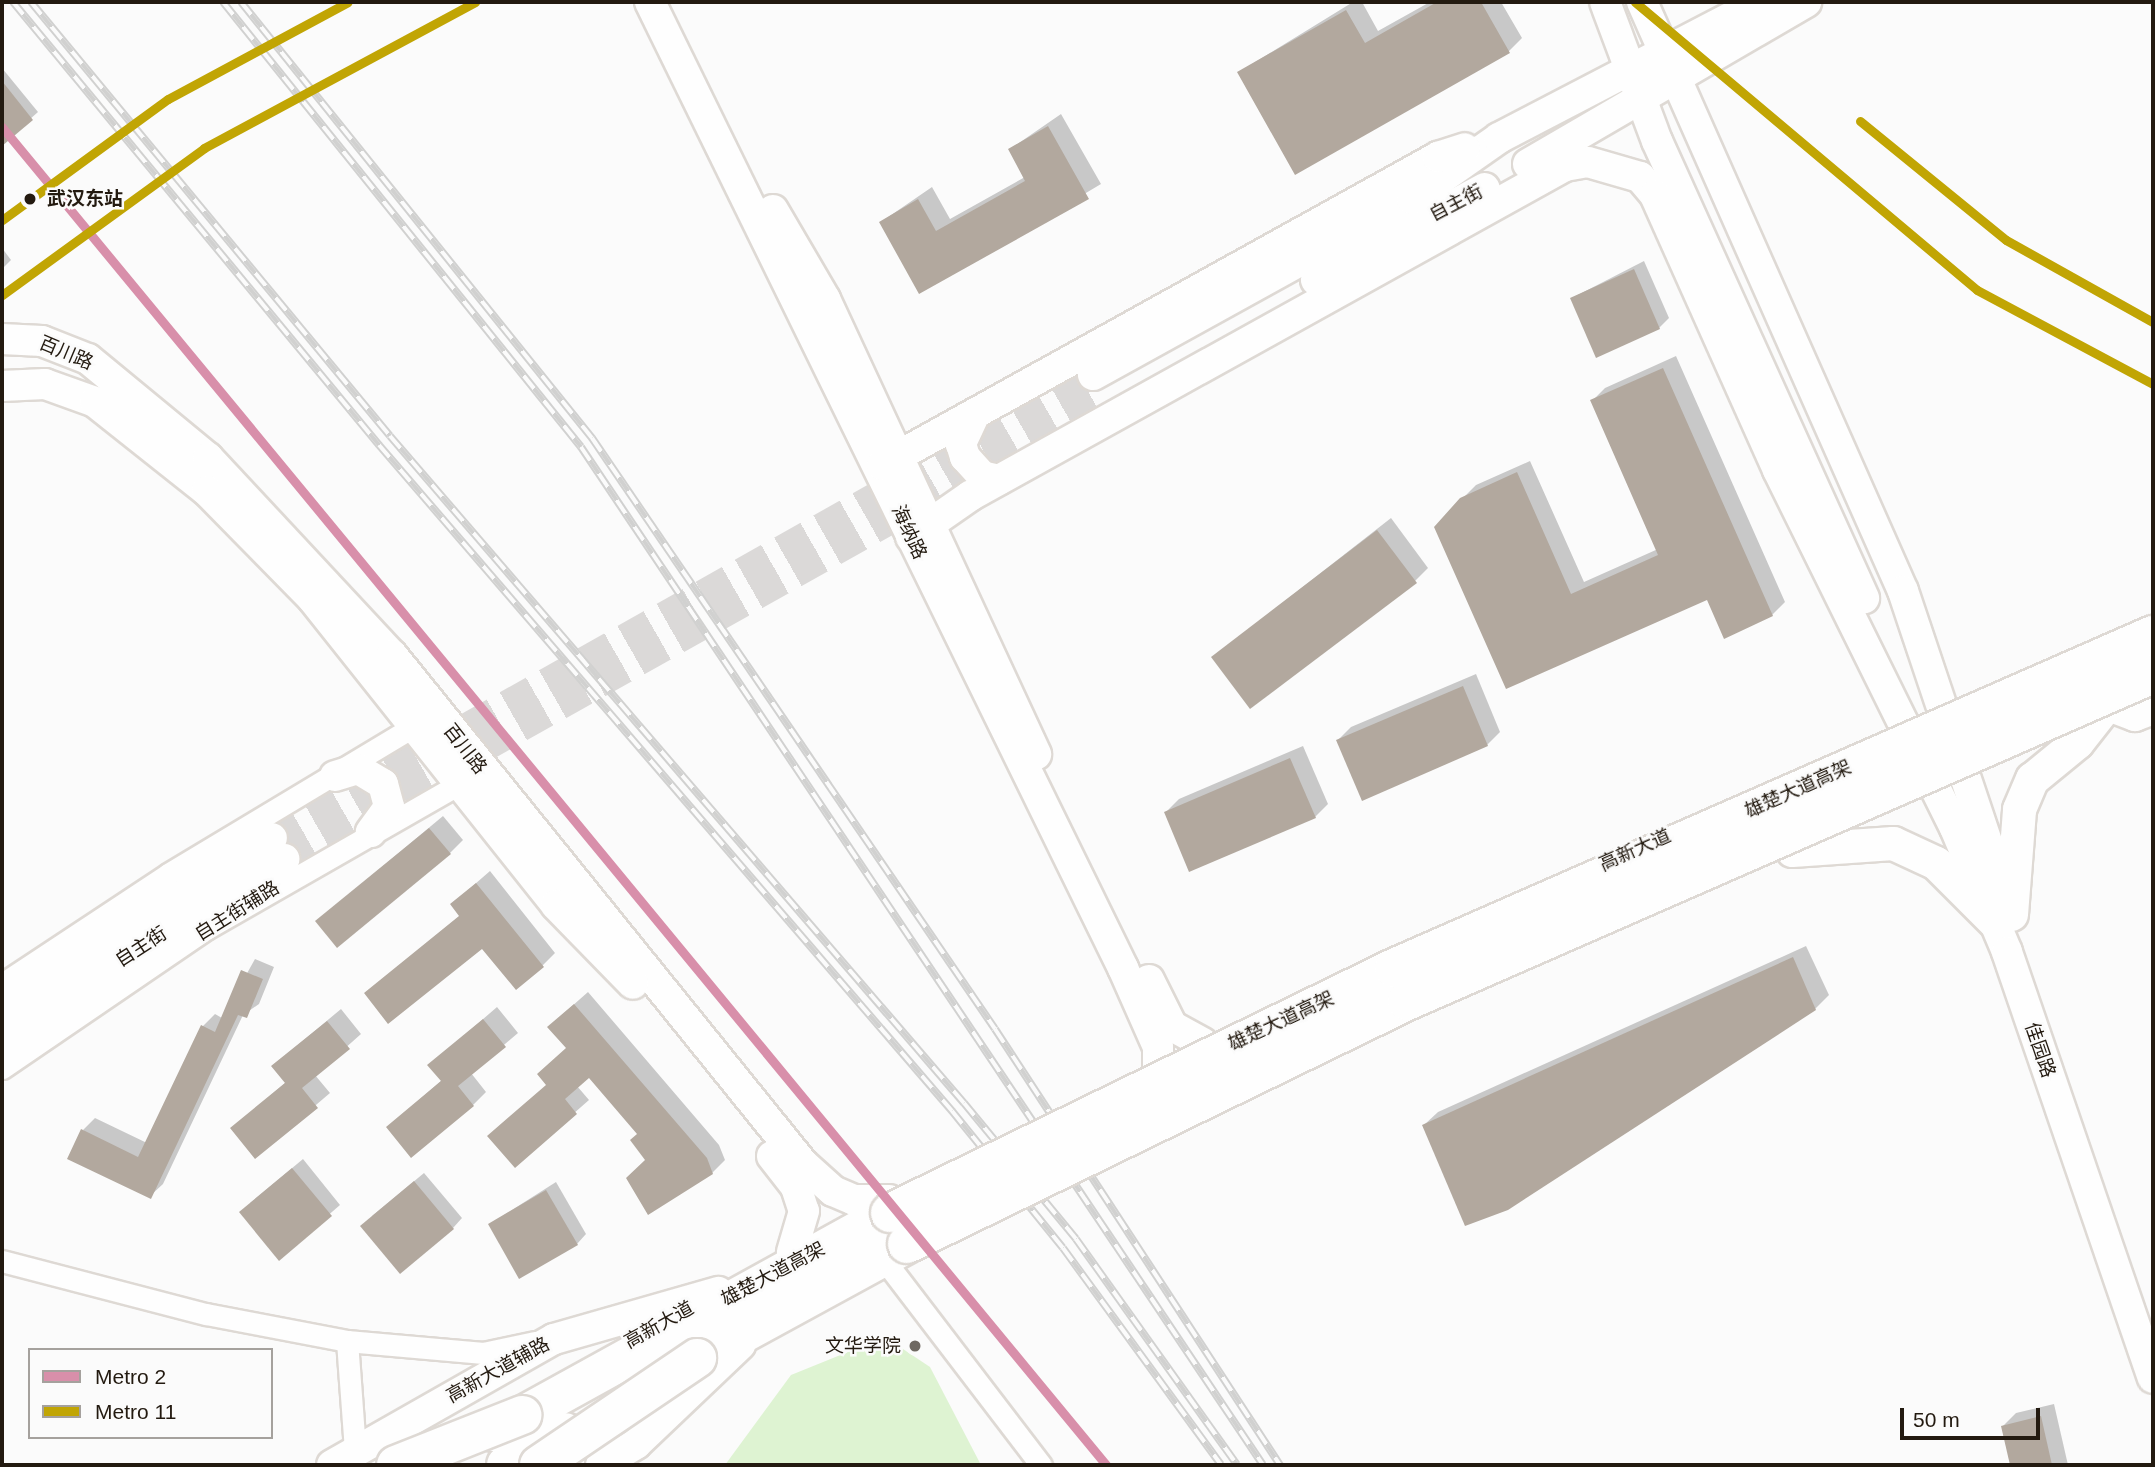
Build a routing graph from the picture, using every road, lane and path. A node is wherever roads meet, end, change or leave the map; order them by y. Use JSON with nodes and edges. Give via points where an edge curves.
{"nodes":[{"id":1,"x":650,"y":2,"type":"edge"},
{"id":2,"x":673,"y":2,"type":"edge"},
{"id":3,"x":1605,"y":2,"type":"edge"},
{"id":4,"x":1642,"y":2,"type":"edge"},
{"id":5,"x":1760,"y":2,"type":"edge"},
{"id":6,"x":1806,"y":2,"type":"edge"},
{"id":7,"x":1673,"y":66,"type":"junction"},
{"id":8,"x":1632,"y":70,"type":"junction"},
{"id":9,"x":1643,"y":100,"type":"junction"},
{"id":10,"x":1499,"y":138,"type":"junction"},
{"id":11,"x":1527,"y":186,"type":"junction"},
{"id":12,"x":1426,"y":218,"type":"junction"},
{"id":13,"x":2,"y":339,"type":"edge"},
{"id":14,"x":2,"y":386,"type":"edge"},
{"id":15,"x":973,"y":418,"type":"junction"},
{"id":16,"x":889,"y":461,"type":"junction"},
{"id":17,"x":999,"y":480,"type":"junction"},
{"id":18,"x":922,"y":532,"type":"junction"},
{"id":19,"x":2153,"y":622,"type":"edge"},
{"id":20,"x":2153,"y":635,"type":"edge"},
{"id":21,"x":2153,"y":674,"type":"edge"},
{"id":22,"x":2153,"y":684,"type":"edge"},
{"id":23,"x":2106,"y":705,"type":"junction"},
{"id":24,"x":2153,"y":709,"type":"edge"},
{"id":25,"x":1944,"y":713,"type":"junction"},
{"id":26,"x":426,"y":718,"type":"junction"},
{"id":27,"x":1904,"y":732,"type":"junction"},
{"id":28,"x":1962,"y":769,"type":"junction"},
{"id":29,"x":335,"y":776,"type":"junction"},
{"id":30,"x":471,"y":777,"type":"junction"},
{"id":31,"x":1931,"y":782,"type":"junction"},
{"id":32,"x":371,"y":832,"type":"junction"},
{"id":33,"x":1793,"y":850,"type":"junction"},
{"id":34,"x":1547,"y":889,"type":"junction"},
{"id":35,"x":2002,"y":918,"type":"junction"},
{"id":36,"x":1572,"y":939,"type":"junction"},
{"id":37,"x":2,"y":984,"type":"edge"},
{"id":38,"x":2,"y":1010,"type":"edge"},
{"id":39,"x":2,"y":1041,"type":"edge"},
{"id":40,"x":1203,"y":1043,"type":"junction"},
{"id":41,"x":1158,"y":1064,"type":"junction"},
{"id":42,"x":2,"y":1068,"type":"edge"},
{"id":43,"x":1119,"y":1082,"type":"dead end"},
{"id":44,"x":1148,"y":1135,"type":"dead end"},
{"id":45,"x":898,"y":1196,"type":"joint"},
{"id":46,"x":935,"y":1242,"type":"dead end"},
{"id":47,"x":792,"y":1252,"type":"junction"},
{"id":48,"x":2,"y":1261,"type":"edge"},
{"id":49,"x":888,"y":1265,"type":"junction"},
{"id":50,"x":718,"y":1292,"type":"junction"},
{"id":51,"x":2153,"y":1328,"type":"edge"},
{"id":52,"x":554,"y":1339,"type":"junction"},
{"id":53,"x":347,"y":1341,"type":"junction"},
{"id":54,"x":742,"y":1343,"type":"junction"},
{"id":55,"x":696,"y":1358,"type":"junction"},
{"id":56,"x":2153,"y":1378,"type":"edge"},
{"id":57,"x":522,"y":1415,"type":"junction"},
{"id":58,"x":343,"y":1458,"type":"edge"},
{"id":59,"x":396,"y":1465,"type":"edge"},
{"id":60,"x":415,"y":1465,"type":"edge"},
{"id":61,"x":437,"y":1465,"type":"edge"},
{"id":62,"x":506,"y":1465,"type":"edge"},
{"id":63,"x":525,"y":1465,"type":"edge"},
{"id":64,"x":539,"y":1465,"type":"edge"},
{"id":65,"x":601,"y":1465,"type":"edge"},
{"id":66,"x":1041,"y":1465,"type":"edge"}],
"edges":[{"from":1,"to":16,"type":"main road","name":"海纳路"},
{"from":2,"to":16,"type":"main road","name":"海纳路"},
{"from":3,"to":8,"type":"main road"},
{"from":4,"to":7,"type":"main road","name":"佳园路"},
{"from":5,"to":7,"type":"main road","name":"自主街"},
{"from":6,"to":7,"type":"main road","name":"自主街"},
{"from":7,"to":8,"type":"main road","name":"自主街"},
{"from":7,"to":9,"type":"main road","name":"自主街"},
{"from":7,"to":25,"type":"main road","name":"佳园路","via":[[1903,591]]},
{"from":8,"to":9,"type":"main road"},
{"from":8,"to":10,"type":"main road","name":"自主街"},
{"from":9,"to":12,"type":"main road","name":"自主街"},
{"from":9,"to":27,"type":"main road","via":[[1785,433],[1897,671]]},
{"from":10,"to":12,"type":"main road","name":"自主街","via":[[1412,199],[1098,388]]},
{"from":10,"to":15,"type":"main road","via":[[1438,157]]},
{"from":11,"to":12,"type":"main road"},
{"from":11,"to":17,"type":"main road"},
{"from":11,"to":27,"type":"main road","name":"佳园路","via":[[1588,162],[1619,167],[1655,195]]},
{"from":13,"to":26,"type":"main road","name":"百川路","via":[[63,348],[143,399],[306,556]]},
{"from":14,"to":26,"type":"main road","name":"百川路","via":[[68,389],[150,440],[303,588]]},
{"from":15,"to":16,"type":"main road"},
{"from":15,"to":17,"type":"main road","via":[[961,444],[965,457],[982,476]]},
{"from":16,"to":18,"type":"main road","name":"海纳路"},
{"from":17,"to":18,"type":"main road"},
{"from":18,"to":40,"type":"main road","name":"海纳路","via":[[1172,1026]]},
{"from":18,"to":41,"type":"main road","name":"海纳路","via":[[1123,968],[1158,1047]]},
{"from":19,"to":25,"type":"main road","name":"高新大道"},
{"from":20,"to":57,"type":"highway","name":"雄楚大道高架","bridge":true,"via":[[1394,968],[1128,1092],[780,1269]]},
{"from":21,"to":55,"type":"highway","name":"雄楚大道高架","bridge":true,"via":[[1407,1001],[919,1238]]},
{"from":22,"to":23,"type":"main road"},
{"from":23,"to":24,"type":"main road","via":[[2135,716]]},
{"from":23,"to":28,"type":"main road"},
{"from":23,"to":35,"type":"main road","via":[[2077,742],[2032,779],[2019,810]]},
{"from":25,"to":27,"type":"main road","name":"高新大道"},
{"from":25,"to":28,"type":"main road","name":"佳园路"},
{"from":26,"to":29,"type":"street"},
{"from":26,"to":30,"type":"main road","name":"百川路"},
{"from":27,"to":31,"type":"main road","name":"佳园路"},
{"from":27,"to":34,"type":"main road","name":"高新大道"},
{"from":28,"to":31,"type":"main road"},
{"from":28,"to":35,"type":"main road","name":"佳园路"},
{"from":29,"to":32,"type":"main road","via":[[358,769],[383,784],[389,807]]},
{"from":29,"to":37,"type":"street","via":[[168,874]]},
{"from":30,"to":32,"type":"street","name":"自主街辅路"},
{"from":30,"to":45,"type":"main road","name":"百川路","via":[[816,1177],[854,1200]]},
{"from":30,"to":47,"type":"main road","name":"百川路","via":[[796,1187],[803,1230]]},
{"from":31,"to":33,"type":"main road"},
{"from":31,"to":35,"type":"main road","name":"佳园路"},
{"from":32,"to":42,"type":"street","name":"自主街辅路","via":[[206,929]]},
{"from":33,"to":35,"type":"main road","via":[[1893,843],[1936,863]]},
{"from":33,"to":36,"type":"main road","via":[[1668,906]]},
{"from":34,"to":36,"type":"main road","via":[[1581,892],[1592,900],[1591,915]]},
{"from":34,"to":40,"type":"main road","name":"高新大道"},
{"from":35,"to":51,"type":"main road","name":"佳园路"},
{"from":35,"to":56,"type":"main road","name":"佳园路"},
{"from":36,"to":44,"type":"main road"},
{"from":38,"to":39,"type":"main road","name":"自主街","via":[[278,848]]},
{"from":40,"to":41,"type":"main road","name":"高新大道"},
{"from":41,"to":43,"type":"main road","name":"高新大道"},
{"from":45,"to":47,"type":"main road","name":"高新大道"},
{"from":46,"to":49,"type":"main road"},
{"from":47,"to":50,"type":"main road","name":"高新大道"},
{"from":48,"to":53,"type":"street","via":[[206,1314]]},
{"from":49,"to":54,"type":"main road"},
{"from":49,"to":66,"type":"street"},
{"from":50,"to":52,"type":"main road","name":"高新大道辅路"},
{"from":50,"to":60,"type":"main road","name":"高新大道"},
{"from":52,"to":53,"type":"street","via":[[483,1353]]},
{"from":52,"to":58,"type":"main road","name":"高新大道辅路"},
{"from":53,"to":58,"type":"street"},
{"from":54,"to":63,"type":"main road"},
{"from":54,"to":65,"type":"main road","via":[[636,1444]]},
{"from":55,"to":62,"type":"highway","name":"雄楚大道高架","bridge":true},
{"from":55,"to":64,"type":"highway","bridge":true},
{"from":57,"to":59,"type":"highway","bridge":true},
{"from":57,"to":61,"type":"highway","name":"雄楚大道高架","bridge":true}]}
